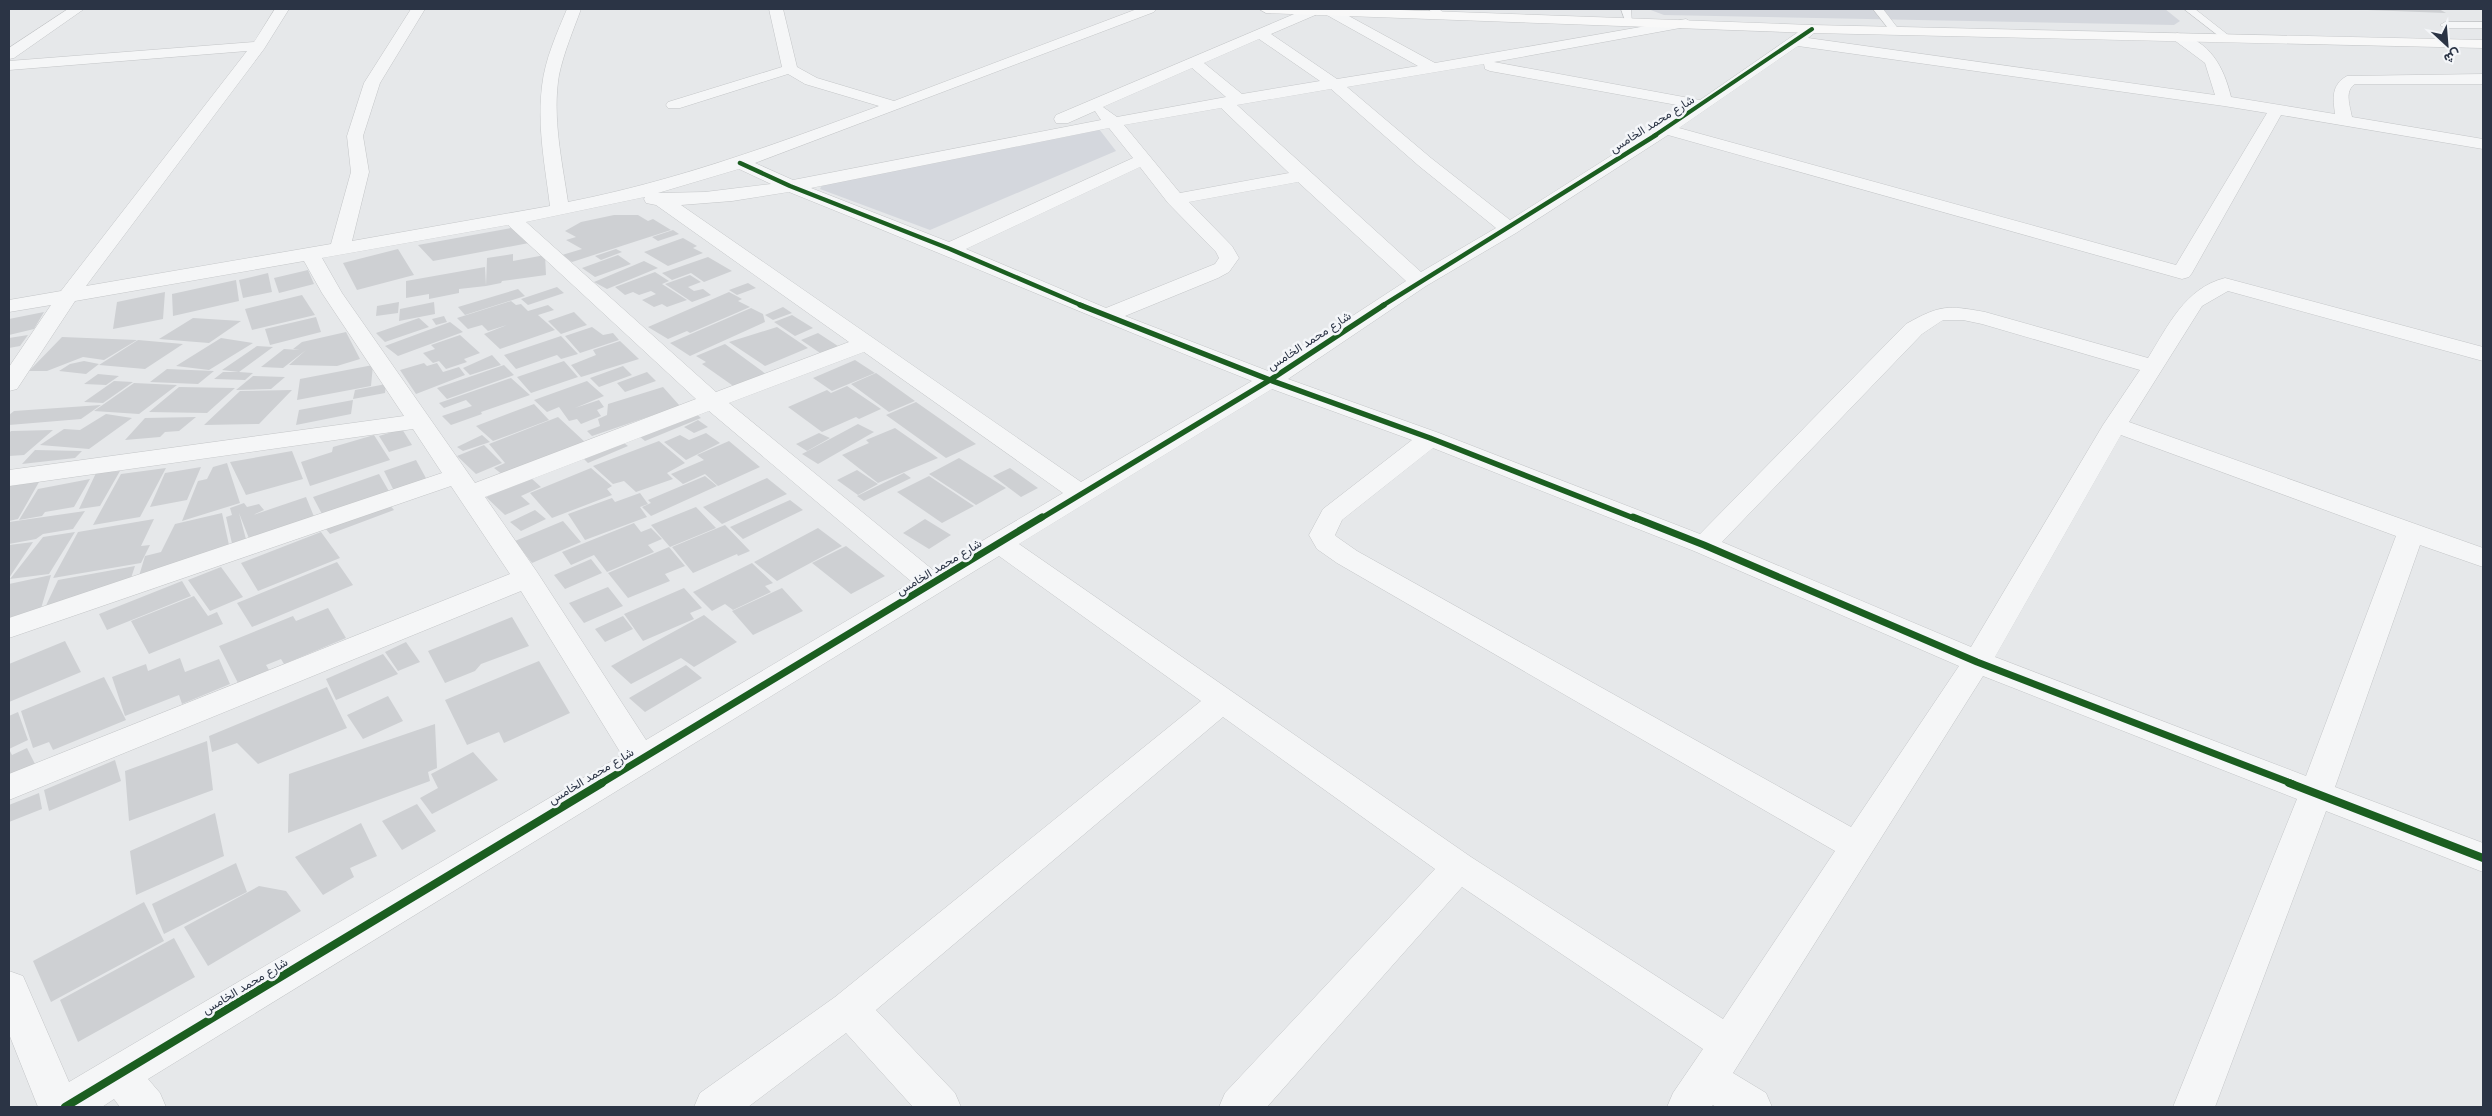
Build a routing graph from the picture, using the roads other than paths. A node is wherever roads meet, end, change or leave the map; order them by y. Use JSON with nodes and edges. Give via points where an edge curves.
{"nodes":[{"id":1,"x":77,"y":9,"type":"edge"},
{"id":2,"x":282,"y":9,"type":"edge"},
{"id":3,"x":418,"y":9,"type":"edge"},
{"id":4,"x":574,"y":9,"type":"edge"},
{"id":5,"x":776,"y":9,"type":"edge"},
{"id":6,"x":1149,"y":9,"type":"edge"},
{"id":7,"x":1266,"y":9,"type":"edge"},
{"id":8,"x":1878,"y":9,"type":"edge"},
{"id":9,"x":2188,"y":9,"type":"edge"},
{"id":10,"x":1323,"y":11,"type":"junction"},
{"id":11,"x":1437,"y":12,"type":"edge"},
{"id":12,"x":1627,"y":15,"type":"edge"},
{"id":13,"x":1686,"y":23,"type":"junction"},
{"id":14,"x":2445,"y":25,"type":"dead end"},
{"id":15,"x":2483,"y":25,"type":"edge"},
{"id":16,"x":1895,"y":31,"type":"junction"},
{"id":17,"x":1261,"y":34,"type":"junction"},
{"id":18,"x":1804,"y":35,"type":"junction"},
{"id":19,"x":2177,"y":38,"type":"junction"},
{"id":20,"x":2227,"y":38,"type":"junction"},
{"id":21,"x":2483,"y":44,"type":"edge"},
{"id":22,"x":259,"y":46,"type":"junction"},
{"id":23,"x":9,"y":55,"type":"edge"},
{"id":24,"x":1468,"y":62,"type":"junction"},
{"id":25,"x":1194,"y":63,"type":"junction"},
{"id":26,"x":9,"y":64,"type":"edge"},
{"id":27,"x":1432,"y":68,"type":"junction"},
{"id":28,"x":790,"y":69,"type":"junction"},
{"id":29,"x":2483,"y":79,"type":"edge"},
{"id":30,"x":1333,"y":83,"type":"junction"},
{"id":31,"x":1232,"y":101,"type":"junction"},
{"id":32,"x":2224,"y":101,"type":"junction"},
{"id":33,"x":674,"y":105,"type":"dead end"},
{"id":34,"x":1703,"y":105,"type":"junction"},
{"id":35,"x":894,"y":106,"type":"junction"},
{"id":36,"x":1096,"y":106,"type":"junction"},
{"id":37,"x":2276,"y":110,"type":"junction"},
{"id":38,"x":2344,"y":120,"type":"junction"},
{"id":39,"x":1113,"y":122,"type":"junction"},
{"id":40,"x":1665,"y":128,"type":"junction"},
{"id":41,"x":2483,"y":144,"type":"edge"},
{"id":42,"x":996,"y":145,"type":"junction"},
{"id":43,"x":1142,"y":160,"type":"junction"},
{"id":44,"x":740,"y":163,"type":"junction"},
{"id":45,"x":1302,"y":176,"type":"junction"},
{"id":46,"x":790,"y":186,"type":"junction"},
{"id":47,"x":619,"y":198,"type":"junction"},
{"id":48,"x":1175,"y":199,"type":"junction"},
{"id":49,"x":662,"y":200,"type":"junction"},
{"id":50,"x":560,"y":210,"type":"junction"},
{"id":51,"x":512,"y":219,"type":"junction"},
{"id":52,"x":1509,"y":229,"type":"junction"},
{"id":53,"x":340,"y":249,"type":"junction"},
{"id":54,"x":950,"y":250,"type":"junction"},
{"id":55,"x":309,"y":253,"type":"junction"},
{"id":56,"x":2182,"y":273,"type":"junction"},
{"id":57,"x":1420,"y":282,"type":"junction"},
{"id":58,"x":2225,"y":284,"type":"junction"},
{"id":59,"x":68,"y":296,"type":"junction"},
{"id":60,"x":9,"y":306,"type":"edge"},
{"id":61,"x":1106,"y":316,"type":"junction"},
{"id":62,"x":866,"y":343,"type":"junction"},
{"id":63,"x":2483,"y":354,"type":"edge"},
{"id":64,"x":2154,"y":367,"type":"junction"},
{"id":65,"x":1270,"y":380,"type":"junction"},
{"id":66,"x":9,"y":384,"type":"edge"},
{"id":67,"x":712,"y":401,"type":"junction"},
{"id":68,"x":418,"y":421,"type":"junction"},
{"id":69,"x":2115,"y":425,"type":"junction"},
{"id":70,"x":1430,"y":438,"type":"junction"},
{"id":71,"x":9,"y":478,"type":"edge"},
{"id":72,"x":463,"y":485,"type":"junction"},
{"id":73,"x":1082,"y":494,"type":"junction"},
{"id":74,"x":2411,"y":533,"type":"junction"},
{"id":75,"x":1000,"y":544,"type":"junction"},
{"id":76,"x":1704,"y":545,"type":"junction"},
{"id":77,"x":2483,"y":558,"type":"edge"},
{"id":78,"x":527,"y":578,"type":"junction"},
{"id":79,"x":932,"y":584,"type":"junction"},
{"id":80,"x":9,"y":628,"type":"edge"},
{"id":81,"x":1977,"y":662,"type":"junction"},
{"id":82,"x":1223,"y":700,"type":"junction"},
{"id":83,"x":641,"y":759,"type":"junction"},
{"id":84,"x":9,"y":787,"type":"edge"},
{"id":85,"x":2316,"y":793,"type":"junction"},
{"id":86,"x":1858,"y":847,"type":"junction"},
{"id":87,"x":2483,"y":858,"type":"edge"},
{"id":88,"x":1459,"y":867,"type":"junction"},
{"id":89,"x":9,"y":988,"type":"edge"},
{"id":90,"x":849,"y":1009,"type":"junction"},
{"id":91,"x":1729,"y":1044,"type":"junction"},
{"id":92,"x":120,"y":1075,"type":"junction"},
{"id":93,"x":1698,"y":1093,"type":"edge"},
{"id":94,"x":59,"y":1107,"type":"edge"},
{"id":95,"x":65,"y":1107,"type":"edge"},
{"id":96,"x":145,"y":1107,"type":"edge"},
{"id":97,"x":715,"y":1107,"type":"edge"},
{"id":98,"x":940,"y":1107,"type":"edge"},
{"id":99,"x":1240,"y":1107,"type":"edge"},
{"id":100,"x":1751,"y":1107,"type":"edge"},
{"id":101,"x":2194,"y":1107,"type":"edge"}],
"edges":[{"from":1,"to":23,"type":"street"},
{"from":2,"to":22,"type":"street"},
{"from":3,"to":53,"type":"street","via":[[372,83],[355,136],[360,172]]},
{"from":4,"to":50,"type":"street","via":[[551,84],[550,122]]},
{"from":5,"to":28,"type":"street"},
{"from":6,"to":35,"type":"street"},
{"from":7,"to":10,"type":"street"},
{"from":8,"to":16,"type":"lane"},
{"from":9,"to":20,"type":"lane"},
{"from":10,"to":11,"type":"street"},
{"from":10,"to":17,"type":"street"},
{"from":10,"to":27,"type":"street"},
{"from":11,"to":12,"type":"street"},
{"from":12,"to":13,"type":"street"},
{"from":13,"to":18,"type":"street"},
{"from":13,"to":24,"type":"street"},
{"from":14,"to":15,"type":"lane"},
{"from":16,"to":18,"type":"street"},
{"from":16,"to":19,"type":"street"},
{"from":17,"to":25,"type":"street"},
{"from":17,"to":30,"type":"street"},
{"from":18,"to":32,"type":"street"},
{"from":18,"to":34,"type":"street","name":"شارع محمد الخامس"},
{"from":19,"to":20,"type":"street"},
{"from":19,"to":32,"type":"street","via":[[2199,50],[2212,62]]},
{"from":20,"to":21,"type":"street"},
{"from":22,"to":26,"type":"street"},
{"from":22,"to":59,"type":"street"},
{"from":24,"to":27,"type":"street"},
{"from":24,"to":34,"type":"street"},
{"from":25,"to":31,"type":"street"},
{"from":25,"to":36,"type":"street"},
{"from":27,"to":30,"type":"street"},
{"from":28,"to":33,"type":"street"},
{"from":28,"to":35,"type":"street","via":[[811,81]]},
{"from":29,"to":38,"type":"street","via":[[2352,79],[2345,83],[2340,94]]},
{"from":30,"to":31,"type":"street"},
{"from":30,"to":52,"type":"street"},
{"from":31,"to":39,"type":"street"},
{"from":31,"to":45,"type":"street"},
{"from":32,"to":37,"type":"street"},
{"from":34,"to":40,"type":"street","name":"شارع محمد الخامس"},
{"from":35,"to":44,"type":"street"},
{"from":36,"to":39,"type":"street"},
{"from":36,"to":42,"type":"street"},
{"from":37,"to":38,"type":"street"},
{"from":37,"to":56,"type":"street"},
{"from":38,"to":41,"type":"street"},
{"from":39,"to":42,"type":"street"},
{"from":39,"to":43,"type":"street"},
{"from":40,"to":52,"type":"street","name":"شارع محمد الخامس"},
{"from":40,"to":56,"type":"street"},
{"from":42,"to":46,"type":"street"},
{"from":43,"to":48,"type":"street"},
{"from":43,"to":54,"type":"street"},
{"from":44,"to":46,"type":"street"},
{"from":44,"to":47,"type":"street"},
{"from":45,"to":48,"type":"street"},
{"from":45,"to":57,"type":"street"},
{"from":46,"to":49,"type":"street","via":[[710,198]]},
{"from":46,"to":54,"type":"street"},
{"from":47,"to":49,"type":"street"},
{"from":47,"to":50,"type":"street"},
{"from":48,"to":61,"type":"street","via":[[1225,250],[1229,258],[1227,262],[1211,274]]},
{"from":49,"to":62,"type":"street"},
{"from":50,"to":51,"type":"street"},
{"from":51,"to":53,"type":"street"},
{"from":51,"to":67,"type":"street"},
{"from":52,"to":57,"type":"street","name":"شارع محمد الخامس"},
{"from":53,"to":55,"type":"street"},
{"from":54,"to":61,"type":"street"},
{"from":55,"to":59,"type":"street"},
{"from":55,"to":68,"type":"street"},
{"from":56,"to":58,"type":"street"},
{"from":57,"to":65,"type":"street","name":"شارع محمد الخامس"},
{"from":58,"to":63,"type":"street"},
{"from":58,"to":64,"type":"street","via":[[2195,302]]},
{"from":59,"to":60,"type":"street"},
{"from":59,"to":66,"type":"street"},
{"from":61,"to":65,"type":"street"},
{"from":62,"to":67,"type":"street"},
{"from":62,"to":73,"type":"street"},
{"from":64,"to":69,"type":"street"},
{"from":64,"to":76,"type":"street","via":[[1985,318],[1950,313],[1933,316],[1914,329]]},
{"from":65,"to":70,"type":"street"},
{"from":65,"to":73,"type":"street","name":"شارع محمد الخامس"},
{"from":67,"to":72,"type":"street"},
{"from":67,"to":79,"type":"street"},
{"from":68,"to":71,"type":"street"},
{"from":68,"to":72,"type":"street"},
{"from":69,"to":74,"type":"street"},
{"from":69,"to":81,"type":"street"},
{"from":70,"to":76,"type":"street"},
{"from":70,"to":86,"type":"street","via":[[1332,515],[1322,535],[1327,543]]},
{"from":72,"to":78,"type":"street"},
{"from":72,"to":80,"type":"street"},
{"from":73,"to":75,"type":"street","name":"شارع محمد الخامس"},
{"from":74,"to":77,"type":"street"},
{"from":74,"to":85,"type":"street"},
{"from":75,"to":79,"type":"street","name":"شارع محمد الخامس"},
{"from":75,"to":82,"type":"street"},
{"from":76,"to":81,"type":"street"},
{"from":78,"to":83,"type":"street"},
{"from":78,"to":84,"type":"street"},
{"from":79,"to":83,"type":"street","name":"شارع محمد الخامس"},
{"from":81,"to":85,"type":"street"},
{"from":81,"to":86,"type":"street"},
{"from":82,"to":88,"type":"street"},
{"from":82,"to":90,"type":"street"},
{"from":83,"to":92,"type":"street","name":"شارع محمد الخامس"},
{"from":85,"to":87,"type":"street"},
{"from":85,"to":101,"type":"street"},
{"from":86,"to":91,"type":"street"},
{"from":88,"to":91,"type":"street"},
{"from":88,"to":99,"type":"street"},
{"from":89,"to":94,"type":"street"},
{"from":90,"to":97,"type":"street"},
{"from":90,"to":98,"type":"street"},
{"from":91,"to":93,"type":"street"},
{"from":92,"to":95,"type":"street","name":"شارع محمد الخامس"},
{"from":92,"to":96,"type":"street"},
{"from":93,"to":100,"type":"street"}]}
